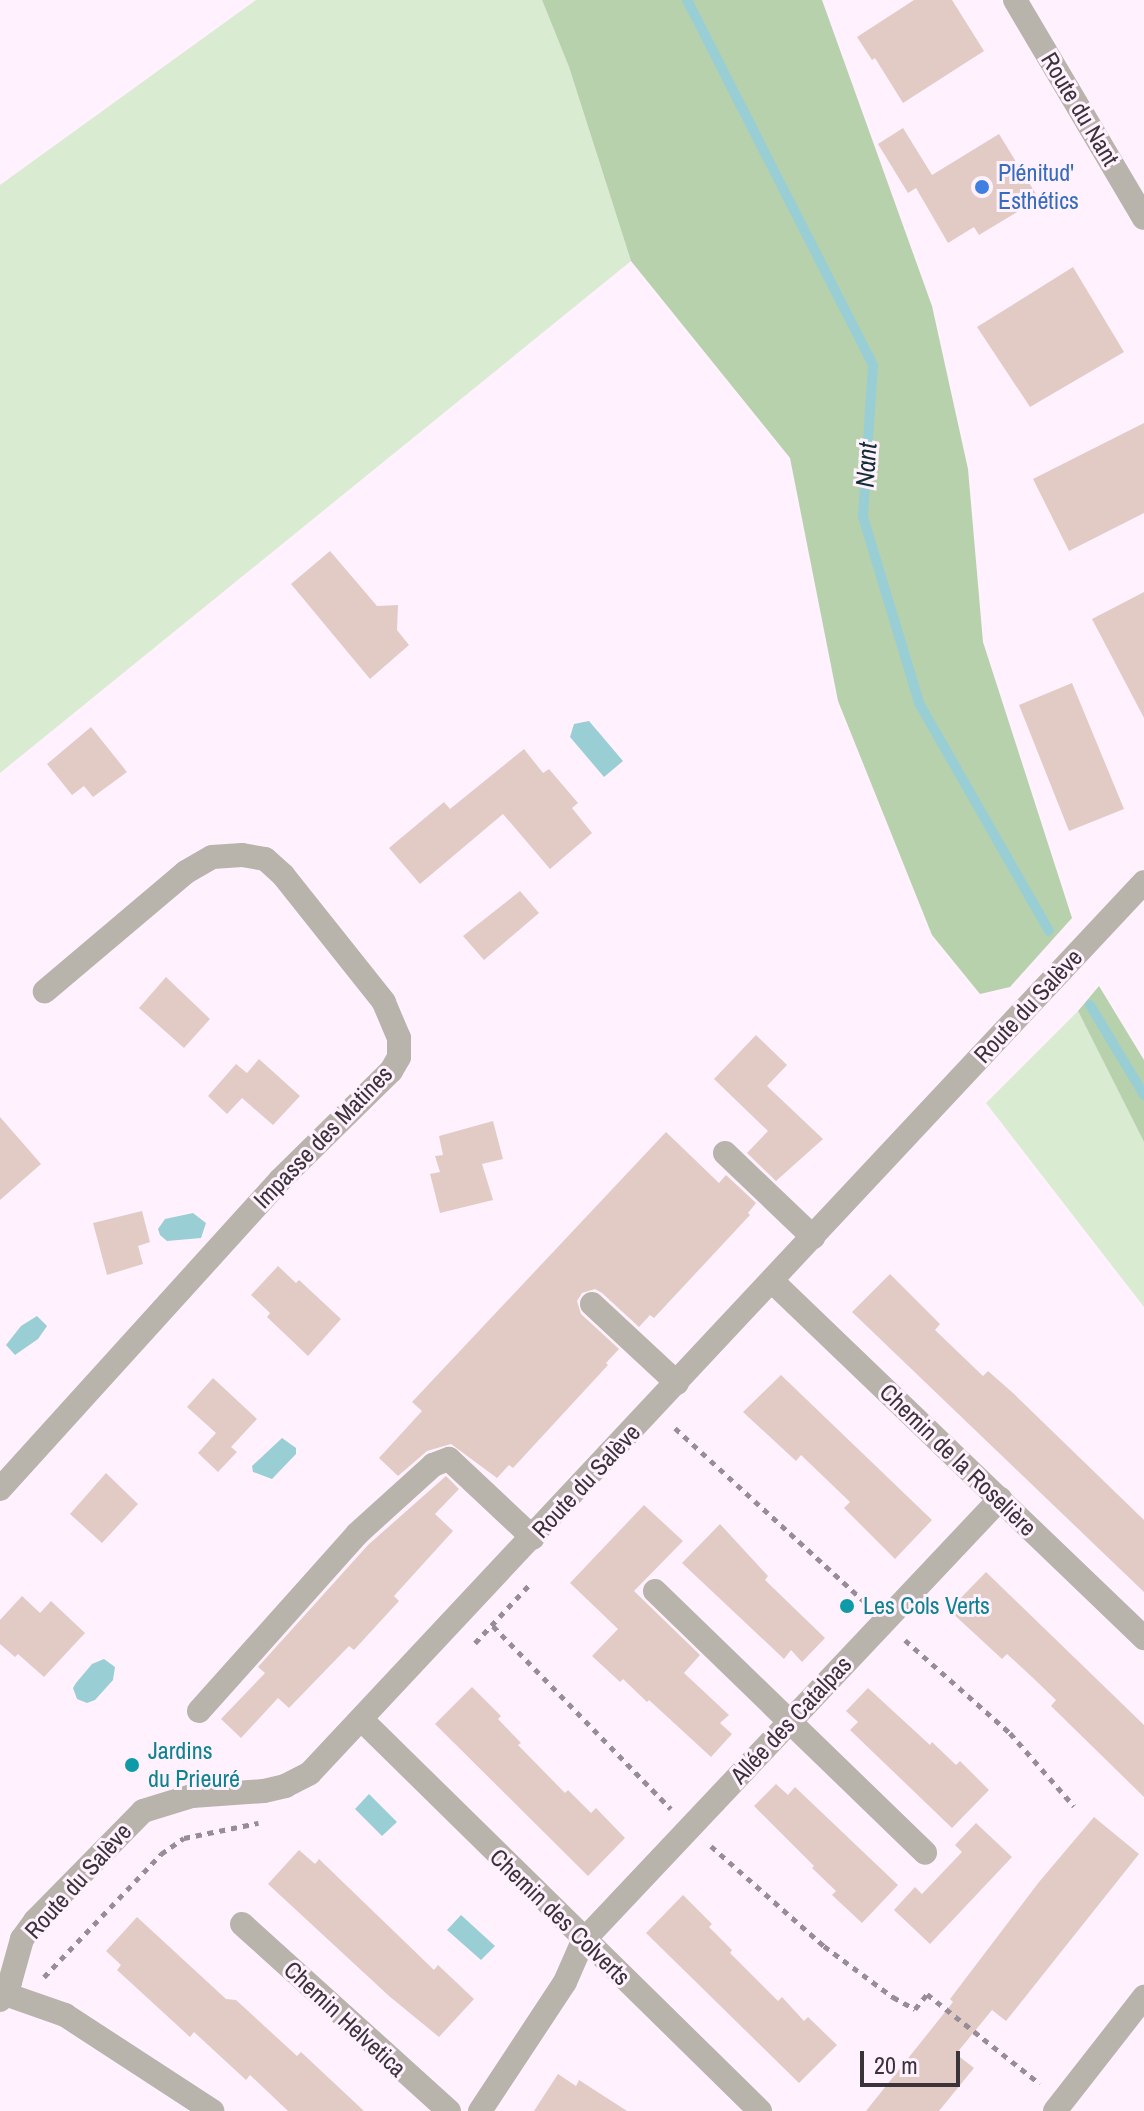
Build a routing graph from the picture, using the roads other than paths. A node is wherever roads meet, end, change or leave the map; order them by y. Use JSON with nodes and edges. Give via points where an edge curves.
{"nodes":[{"id":1,"x":1015,"y":0,"type":"edge"},
{"id":2,"x":1144,"y":218,"type":"edge"},
{"id":3,"x":1144,"y":882,"type":"edge"},
{"id":4,"x":45,"y":991,"type":"dead end"},
{"id":5,"x":725,"y":1153,"type":"dead end"},
{"id":6,"x":813,"y":1237,"type":"junction"},
{"id":7,"x":772,"y":1281,"type":"junction"},
{"id":8,"x":592,"y":1304,"type":"dead end"},
{"id":9,"x":677,"y":1383,"type":"junction"},
{"id":10,"x":0,"y":1489,"type":"edge"},
{"id":11,"x":1000,"y":1499,"type":"junction"},
{"id":12,"x":533,"y":1538,"type":"junction"},
{"id":13,"x":655,"y":1591,"type":"dead end"},
{"id":14,"x":1144,"y":1638,"type":"edge"},
{"id":15,"x":199,"y":1711,"type":"dead end"},
{"id":16,"x":362,"y":1720,"type":"junction"},
{"id":17,"x":788,"y":1722,"type":"junction"},
{"id":18,"x":925,"y":1853,"type":"dead end"},
{"id":19,"x":242,"y":1924,"type":"dead end"},
{"id":20,"x":583,"y":1941,"type":"junction"},
{"id":21,"x":2,"y":1997,"type":"edge"},
{"id":22,"x":1144,"y":1997,"type":"edge"},
{"id":23,"x":1059,"y":2106,"type":"edge"},
{"id":24,"x":212,"y":2111,"type":"edge"},
{"id":25,"x":449,"y":2111,"type":"edge"},
{"id":26,"x":480,"y":2111,"type":"edge"},
{"id":27,"x":760,"y":2111,"type":"edge"}],
"edges":[{"from":1,"to":2,"type":"street","name":"Route du Nant"},
{"from":3,"to":6,"type":"street","name":"Route du Salève"},
{"from":4,"to":10,"type":"street","name":"Impasse des Matines","via":[[186,872],[212,857],[265,859],[384,1002],[399,1038],[399,1057]]},
{"from":5,"to":6,"type":"street"},
{"from":6,"to":7,"type":"street","name":"Route du Salève"},
{"from":7,"to":9,"type":"street","name":"Route du Salève"},
{"from":7,"to":11,"type":"street","name":"Chemin de la Roselière"},
{"from":8,"to":9,"type":"street"},
{"from":9,"to":12,"type":"street","name":"Route du Salève"},
{"from":11,"to":14,"type":"street","name":"Chemin de la Roselière"},
{"from":11,"to":17,"type":"street","name":"Allée des Catalpas"},
{"from":12,"to":15,"type":"street","via":[[449,1459],[433,1465],[357,1534]]},
{"from":12,"to":16,"type":"street","name":"Route du Salève"},
{"from":13,"to":17,"type":"street"},
{"from":16,"to":20,"type":"street","name":"Chemin des Colverts"},
{"from":16,"to":21,"type":"street","name":"Route du Salève","via":[[310,1773],[285,1786],[192,1796],[143,1811],[22,1939]]},
{"from":17,"to":18,"type":"street"},
{"from":17,"to":20,"type":"street","name":"Allée des Catalpas"},
{"from":19,"to":25,"type":"street","name":"Chemin Helvetica"},
{"from":20,"to":26,"type":"street","via":[[565,1982]]},
{"from":20,"to":27,"type":"street","name":"Chemin des Colverts"},
{"from":21,"to":24,"type":"street","via":[[65,2015]]},
{"from":22,"to":23,"type":"street"}]}
